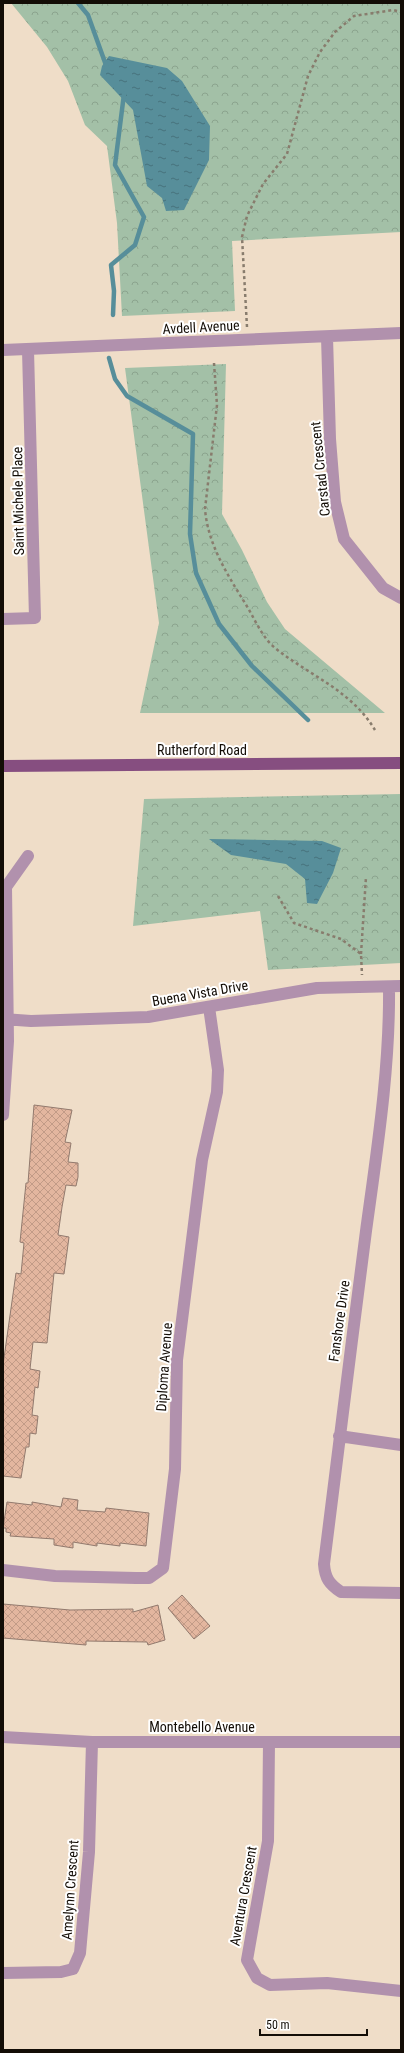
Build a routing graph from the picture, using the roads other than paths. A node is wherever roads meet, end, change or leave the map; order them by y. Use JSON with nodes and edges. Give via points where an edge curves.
{"nodes":[{"id":1,"x":401,"y":333,"type":"edge"},
{"id":2,"x":327,"y":337,"type":"junction"},
{"id":3,"x":3,"y":350,"type":"edge"},
{"id":4,"x":28,"y":350,"type":"junction"},
{"id":5,"x":401,"y":598,"type":"edge"},
{"id":6,"x":3,"y":619,"type":"edge"},
{"id":7,"x":401,"y":764,"type":"edge"},
{"id":8,"x":3,"y":766,"type":"edge"},
{"id":9,"x":28,"y":856,"type":"dead end"},
{"id":10,"x":395,"y":986,"type":"edge"},
{"id":11,"x":209,"y":1007,"type":"junction"},
{"id":12,"x":6,"y":1019,"type":"edge"},
{"id":13,"x":3,"y":1115,"type":"edge"},
{"id":14,"x":339,"y":1436,"type":"junction"},
{"id":15,"x":401,"y":1445,"type":"edge"},
{"id":16,"x":3,"y":1570,"type":"edge"},
{"id":17,"x":401,"y":1594,"type":"edge"},
{"id":18,"x":3,"y":1737,"type":"edge"},
{"id":19,"x":92,"y":1742,"type":"junction"},
{"id":20,"x":269,"y":1742,"type":"junction"},
{"id":21,"x":401,"y":1742,"type":"edge"},
{"id":22,"x":3,"y":1972,"type":"edge"},
{"id":23,"x":401,"y":1991,"type":"edge"}],
"edges":[{"from":1,"to":2,"type":"street","name":"Avdell Avenue"},
{"from":2,"to":4,"type":"street","name":"Avdell Avenue"},
{"from":2,"to":5,"type":"street","name":"Carstad Crescent","via":[[335,502],[344,539],[383,588]]},
{"from":3,"to":4,"type":"street","name":"Avdell Avenue"},
{"from":4,"to":6,"type":"street","name":"Saint Michele Place","via":[[35,618]]},
{"from":7,"to":8,"type":"main road","name":"Rutherford Road"},
{"from":9,"to":12,"type":"street","via":[[6,887]]},
{"from":10,"to":11,"type":"street","name":"Buena Vista Drive","via":[[316,988]]},
{"from":10,"to":14,"type":"street","name":"Fanshore Drive","via":[[375,1163]]},
{"from":11,"to":12,"type":"street","name":"Buena Vista Drive","via":[[148,1017],[31,1021]]},
{"from":11,"to":16,"type":"street","name":"Diploma Avenue","via":[[218,1070],[217,1092],[202,1160],[177,1360],[175,1469],[163,1568],[150,1578],[55,1576]]},
{"from":12,"to":13,"type":"street"},
{"from":14,"to":15,"type":"street"},
{"from":14,"to":17,"type":"street","name":"Fanshore Drive","via":[[324,1564],[325,1577],[340,1592]]},
{"from":18,"to":19,"type":"street","name":"Montebello Avenue"},
{"from":19,"to":20,"type":"street","name":"Montebello Avenue"},
{"from":19,"to":22,"type":"street","name":"Amelynn Crescent","via":[[89,1852],[80,1953],[73,1969],[61,1972]]},
{"from":20,"to":21,"type":"street","name":"Montebello Avenue"},
{"from":20,"to":23,"type":"street","name":"Aventura Crescent","via":[[268,1841],[247,1960],[257,1978],[270,1985],[327,1983]]}]}
